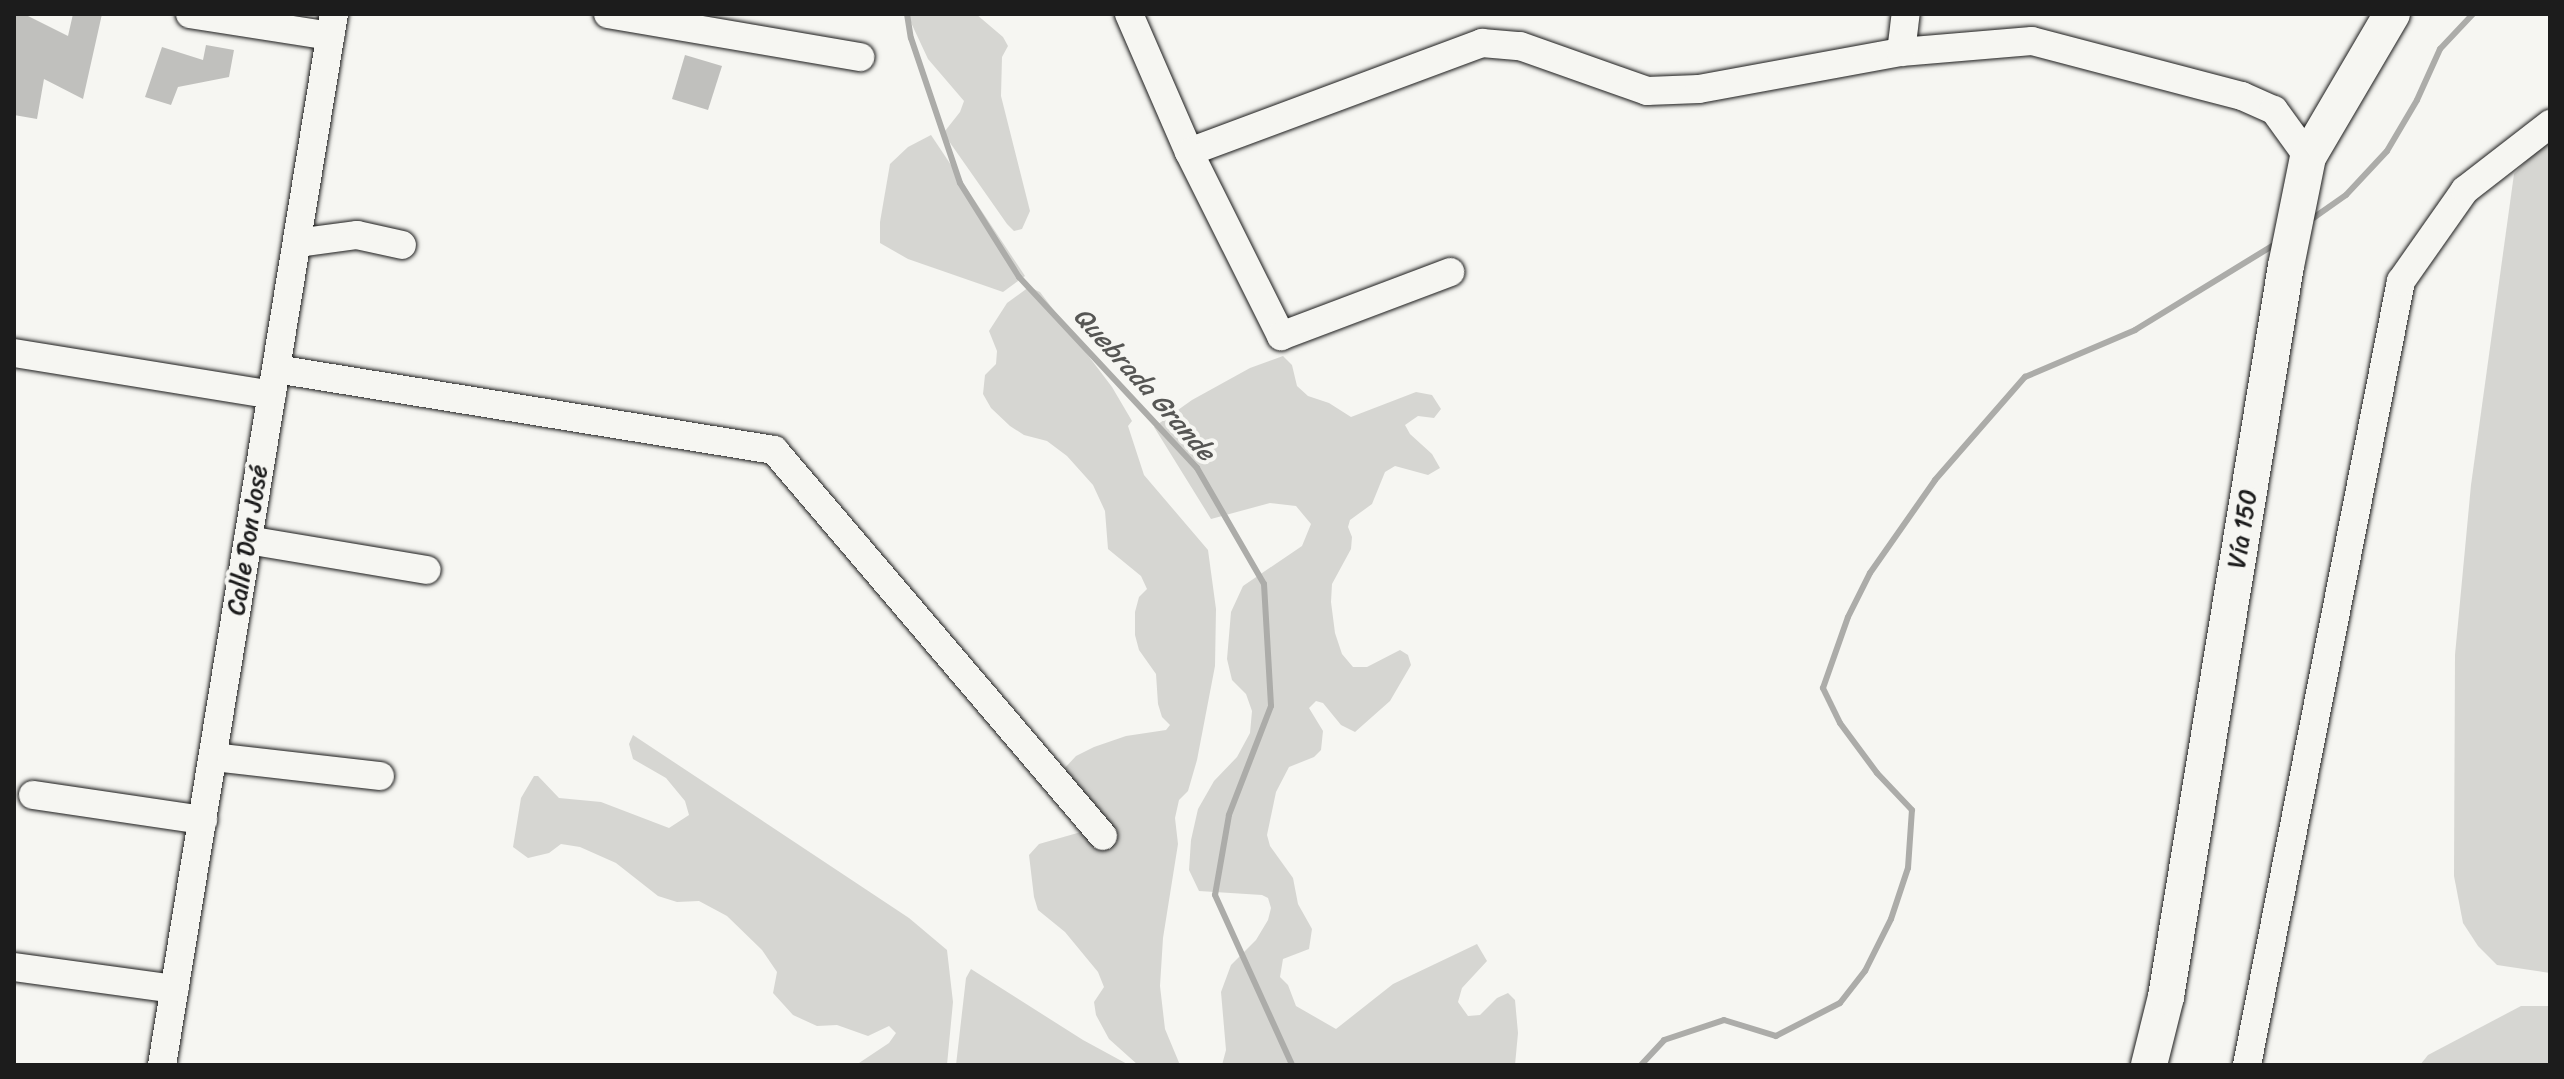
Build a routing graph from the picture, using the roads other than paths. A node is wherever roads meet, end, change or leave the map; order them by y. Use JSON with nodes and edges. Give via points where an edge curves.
{"nodes":[{"id":1,"x":190,"y":14,"type":"edge"},
{"id":2,"x":608,"y":14,"type":"edge"},
{"id":3,"x":1129,"y":14,"type":"edge"},
{"id":4,"x":1906,"y":14,"type":"edge"},
{"id":5,"x":2392,"y":14,"type":"edge"},
{"id":6,"x":332,"y":25,"type":"edge"},
{"id":7,"x":1901,"y":52,"type":"junction"},
{"id":8,"x":860,"y":57,"type":"dead end"},
{"id":9,"x":2550,"y":124,"type":"edge"},
{"id":10,"x":1189,"y":152,"type":"junction"},
{"id":11,"x":2308,"y":157,"type":"junction"},
{"id":12,"x":297,"y":243,"type":"junction"},
{"id":13,"x":402,"y":245,"type":"dead end"},
{"id":14,"x":1450,"y":272,"type":"dead end"},
{"id":15,"x":14,"y":353,"type":"edge"},
{"id":16,"x":274,"y":382,"type":"junction"},
{"id":17,"x":248,"y":540,"type":"junction"},
{"id":18,"x":427,"y":570,"type":"dead end"},
{"id":19,"x":213,"y":757,"type":"junction"},
{"id":20,"x":380,"y":776,"type":"dead end"},
{"id":21,"x":33,"y":795,"type":"dead end"},
{"id":22,"x":203,"y":820,"type":"junction"},
{"id":23,"x":1103,"y":836,"type":"dead end"},
{"id":24,"x":14,"y":967,"type":"edge"},
{"id":25,"x":175,"y":989,"type":"junction"},
{"id":26,"x":162,"y":1065,"type":"edge"},
{"id":27,"x":2149,"y":1065,"type":"edge"},
{"id":28,"x":2247,"y":1065,"type":"edge"}],
"edges":[{"from":1,"to":6,"type":"street"},
{"from":2,"to":8,"type":"street"},
{"from":3,"to":10,"type":"street"},
{"from":4,"to":7,"type":"street"},
{"from":5,"to":11,"type":"main road","name":"Vía 150"},
{"from":6,"to":12,"type":"street","name":"Calle Don José"},
{"from":7,"to":10,"type":"street","via":[[1699,89],[1647,91],[1520,46],[1482,43]]},
{"from":7,"to":11,"type":"street","via":[[2032,41],[2242,96],[2274,110]]},
{"from":9,"to":28,"type":"street","via":[[2465,190],[2401,281]]},
{"from":10,"to":14,"type":"street","via":[[1281,336]]},
{"from":11,"to":27,"type":"main road","name":"Vía 150","via":[[2166,997]]},
{"from":12,"to":13,"type":"street","via":[[357,235]]},
{"from":12,"to":16,"type":"street","name":"Calle Don José"},
{"from":15,"to":16,"type":"street"},
{"from":16,"to":17,"type":"street","name":"Calle Don José"},
{"from":16,"to":23,"type":"street","via":[[774,450]]},
{"from":17,"to":18,"type":"street"},
{"from":17,"to":19,"type":"street","name":"Calle Don José"},
{"from":19,"to":20,"type":"street"},
{"from":19,"to":22,"type":"street","name":"Calle Don José"},
{"from":21,"to":22,"type":"street"},
{"from":22,"to":25,"type":"street","name":"Calle Don José"},
{"from":24,"to":25,"type":"street"},
{"from":25,"to":26,"type":"street","name":"Calle Don José"}]}
